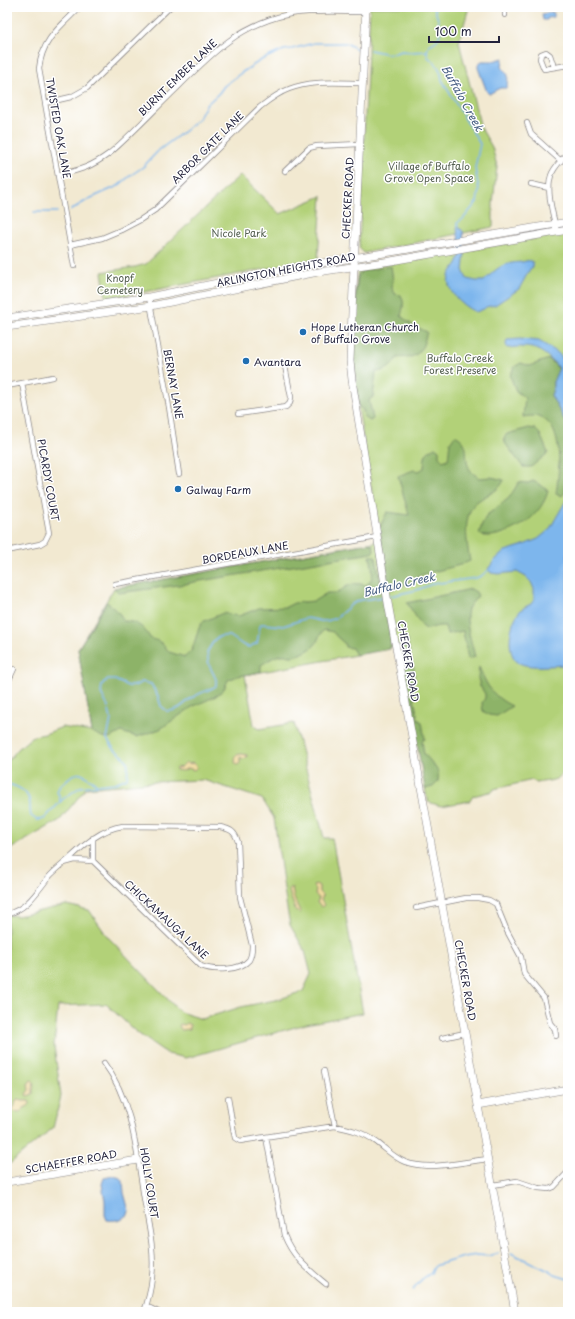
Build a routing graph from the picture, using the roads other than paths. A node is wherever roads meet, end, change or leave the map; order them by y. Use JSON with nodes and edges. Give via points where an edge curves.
{"nodes":[{"id":1,"x":80,"y":7,"type":"edge"},
{"id":2,"x":170,"y":7,"type":"edge"},
{"id":3,"x":298,"y":7,"type":"edge"},
{"id":4,"x":505,"y":7,"type":"edge"},
{"id":5,"x":366,"y":10,"type":"edge"},
{"id":6,"x":299,"y":13,"type":"junction"},
{"id":7,"x":505,"y":15,"type":"dead end"},
{"id":8,"x":568,"y":64,"type":"edge"},
{"id":9,"x":554,"y":67,"type":"dead end"},
{"id":10,"x":362,"y":83,"type":"junction"},
{"id":11,"x":45,"y":103,"type":"junction"},
{"id":12,"x":527,"y":123,"type":"dead end"},
{"id":13,"x":360,"y":144,"type":"junction"},
{"id":14,"x":568,"y":153,"type":"edge"},
{"id":15,"x":561,"y":161,"type":"junction"},
{"id":16,"x":285,"y":171,"type":"dead end"},
{"id":17,"x":58,"y":175,"type":"junction"},
{"id":18,"x":531,"y":184,"type":"dead end"},
{"id":19,"x":549,"y":188,"type":"junction"},
{"id":20,"x":568,"y":222,"type":"edge"},
{"id":21,"x":555,"y":224,"type":"junction"},
{"id":22,"x":568,"y":230,"type":"edge"},
{"id":23,"x":556,"y":232,"type":"junction"},
{"id":24,"x":70,"y":245,"type":"junction"},
{"id":25,"x":354,"y":257,"type":"junction"},
{"id":26,"x":74,"y":266,"type":"dead end"},
{"id":27,"x":355,"y":266,"type":"junction"},
{"id":28,"x":149,"y":297,"type":"junction"},
{"id":29,"x":151,"y":306,"type":"junction"},
{"id":30,"x":7,"y":318,"type":"edge"},
{"id":31,"x":7,"y":327,"type":"edge"},
{"id":32,"x":285,"y":366,"type":"dead end"},
{"id":33,"x":54,"y":377,"type":"dead end"},
{"id":34,"x":22,"y":383,"type":"junction"},
{"id":35,"x":7,"y":386,"type":"edge"},
{"id":36,"x":238,"y":414,"type":"dead end"},
{"id":37,"x":179,"y":474,"type":"dead end"},
{"id":38,"x":377,"y":537,"type":"junction"},
{"id":39,"x":7,"y":551,"type":"edge"},
{"id":40,"x":115,"y":584,"type":"dead end"},
{"id":41,"x":14,"y":669,"type":"dead end"},
{"id":42,"x":7,"y":684,"type":"edge"},
{"id":43,"x":93,"y":838,"type":"junction"},
{"id":44,"x":93,"y":862,"type":"junction"},
{"id":45,"x":64,"y":863,"type":"junction"},
{"id":46,"x":442,"y":903,"type":"junction"},
{"id":47,"x":416,"y":908,"type":"dead end"},
{"id":48,"x":7,"y":914,"type":"edge"},
{"id":49,"x":465,"y":1033,"type":"junction"},
{"id":50,"x":556,"y":1036,"type":"dead end"},
{"id":51,"x":442,"y":1038,"type":"dead end"},
{"id":52,"x":104,"y":1063,"type":"dead end"},
{"id":53,"x":324,"y":1071,"type":"dead end"},
{"id":54,"x":568,"y":1089,"type":"edge"},
{"id":55,"x":228,"y":1098,"type":"dead end"},
{"id":56,"x":478,"y":1105,"type":"junction"},
{"id":57,"x":335,"y":1126,"type":"junction"},
{"id":58,"x":266,"y":1138,"type":"junction"},
{"id":59,"x":488,"y":1159,"type":"junction"},
{"id":60,"x":138,"y":1160,"type":"junction"},
{"id":61,"x":568,"y":1172,"type":"edge"},
{"id":62,"x":7,"y":1182,"type":"edge"},
{"id":63,"x":492,"y":1185,"type":"junction"},
{"id":64,"x":326,"y":1284,"type":"dead end"},
{"id":65,"x":146,"y":1306,"type":"junction"},
{"id":66,"x":144,"y":1312,"type":"edge"},
{"id":67,"x":158,"y":1312,"type":"edge"},
{"id":68,"x":515,"y":1312,"type":"edge"}],
"edges":[{"from":1,"to":11,"type":"street","name":"TWISTED OAK LANE","via":[[48,40],[43,50],[39,69]]},
{"from":2,"to":11,"type":"street","via":[[87,88],[72,97]]},
{"from":3,"to":6,"type":"street"},
{"from":4,"to":7,"type":"street"},
{"from":5,"to":6,"type":"street","name":"BURNT EMBER LANE"},
{"from":5,"to":10,"type":"street","name":"CHECKER ROAD"},
{"from":6,"to":17,"type":"street","name":"BURNT EMBER LANE","via":[[269,20],[236,35],[211,54],[110,153],[87,168]]},
{"from":8,"to":9,"type":"street"},
{"from":10,"to":13,"type":"street","name":"CHECKER ROAD"},
{"from":10,"to":24,"type":"street","name":"ARBOR GATE LANE","via":[[317,83],[287,90],[260,107],[150,213],[102,238]]},
{"from":11,"to":17,"type":"street","name":"TWISTED OAK LANE"},
{"from":12,"to":15,"type":"street","via":[[532,134]]},
{"from":13,"to":16,"type":"street","via":[[309,148]]},
{"from":13,"to":25,"type":"street","name":"CHECKER ROAD"},
{"from":14,"to":15,"type":"street"},
{"from":15,"to":19,"type":"street","via":[[552,173]]},
{"from":17,"to":24,"type":"street","name":"TWISTED OAK LANE"},
{"from":18,"to":19,"type":"street"},
{"from":19,"to":21,"type":"street"},
{"from":20,"to":21,"type":"street","name":"ARLINGTON HEIGHTS ROAD"},
{"from":21,"to":23,"type":"street"},
{"from":21,"to":25,"type":"street","name":"ARLINGTON HEIGHTS ROAD"},
{"from":22,"to":23,"type":"street","name":"ARLINGTON HEIGHTS ROAD"},
{"from":23,"to":27,"type":"street","name":"ARLINGTON HEIGHTS ROAD"},
{"from":24,"to":26,"type":"street","name":"TWISTED OAK LANE"},
{"from":25,"to":27,"type":"street","name":"CHECKER ROAD"},
{"from":25,"to":28,"type":"street","name":"ARLINGTON HEIGHTS ROAD"},
{"from":27,"to":29,"type":"street","name":"ARLINGTON HEIGHTS ROAD"},
{"from":27,"to":38,"type":"street","name":"CHECKER ROAD","via":[[350,362]]},
{"from":28,"to":29,"type":"street","name":"BERNAY LANE"},
{"from":28,"to":30,"type":"street","name":"ARLINGTON HEIGHTS ROAD"},
{"from":29,"to":31,"type":"street","name":"ARLINGTON HEIGHTS ROAD"},
{"from":29,"to":37,"type":"street","name":"BERNAY LANE"},
{"from":32,"to":36,"type":"street","via":[[290,403],[286,407]]},
{"from":33,"to":34,"type":"street"},
{"from":34,"to":35,"type":"street"},
{"from":34,"to":39,"type":"street","name":"PICARDY COURT","via":[[49,533],[40,544]]},
{"from":38,"to":40,"type":"street","name":"BORDEAUX LANE"},
{"from":38,"to":46,"type":"street","name":"CHECKER ROAD"},
{"from":41,"to":42,"type":"street"},
{"from":43,"to":44,"type":"street"},
{"from":43,"to":44,"type":"street","name":"CHICKAMAUGA LANE","via":[[110,829],[123,826],[220,828],[232,831],[238,842],[240,897],[252,944],[249,959],[242,965],[232,968],[217,970],[201,966]]},
{"from":43,"to":45,"type":"street","name":"CHICKAMAUGA LANE"},
{"from":44,"to":45,"type":"street","via":[[75,860]]},
{"from":45,"to":48,"type":"street","name":"CHICKAMAUGA LANE","via":[[23,907]]},
{"from":46,"to":47,"type":"street"},
{"from":46,"to":49,"type":"street","name":"CHECKER ROAD"},
{"from":46,"to":50,"type":"street","via":[[478,898],[496,904],[521,957],[524,974],[544,998]]},
{"from":49,"to":51,"type":"street"},
{"from":49,"to":56,"type":"street","name":"CHECKER ROAD"},
{"from":52,"to":60,"type":"street","name":"HOLLY COURT","via":[[123,1098]]},
{"from":53,"to":57,"type":"street"},
{"from":54,"to":56,"type":"street"},
{"from":55,"to":58,"type":"street","via":[[235,1138],[240,1141]]},
{"from":56,"to":59,"type":"street","name":"CHECKER ROAD"},
{"from":57,"to":58,"type":"street"},
{"from":57,"to":59,"type":"street","via":[[360,1132],[393,1155],[414,1164],[429,1166]]},
{"from":58,"to":64,"type":"street","via":[[286,1243],[300,1263]]},
{"from":59,"to":63,"type":"street","name":"CHECKER ROAD"},
{"from":60,"to":62,"type":"street","name":"SCHAEFFER ROAD"},
{"from":60,"to":65,"type":"street","name":"HOLLY COURT","via":[[153,1256]]},
{"from":61,"to":63,"type":"street","via":[[550,1189],[517,1181]]},
{"from":63,"to":68,"type":"street","name":"CHECKER ROAD"},
{"from":65,"to":66,"type":"street","name":"HOLLY COURT"},
{"from":65,"to":67,"type":"street"}]}
